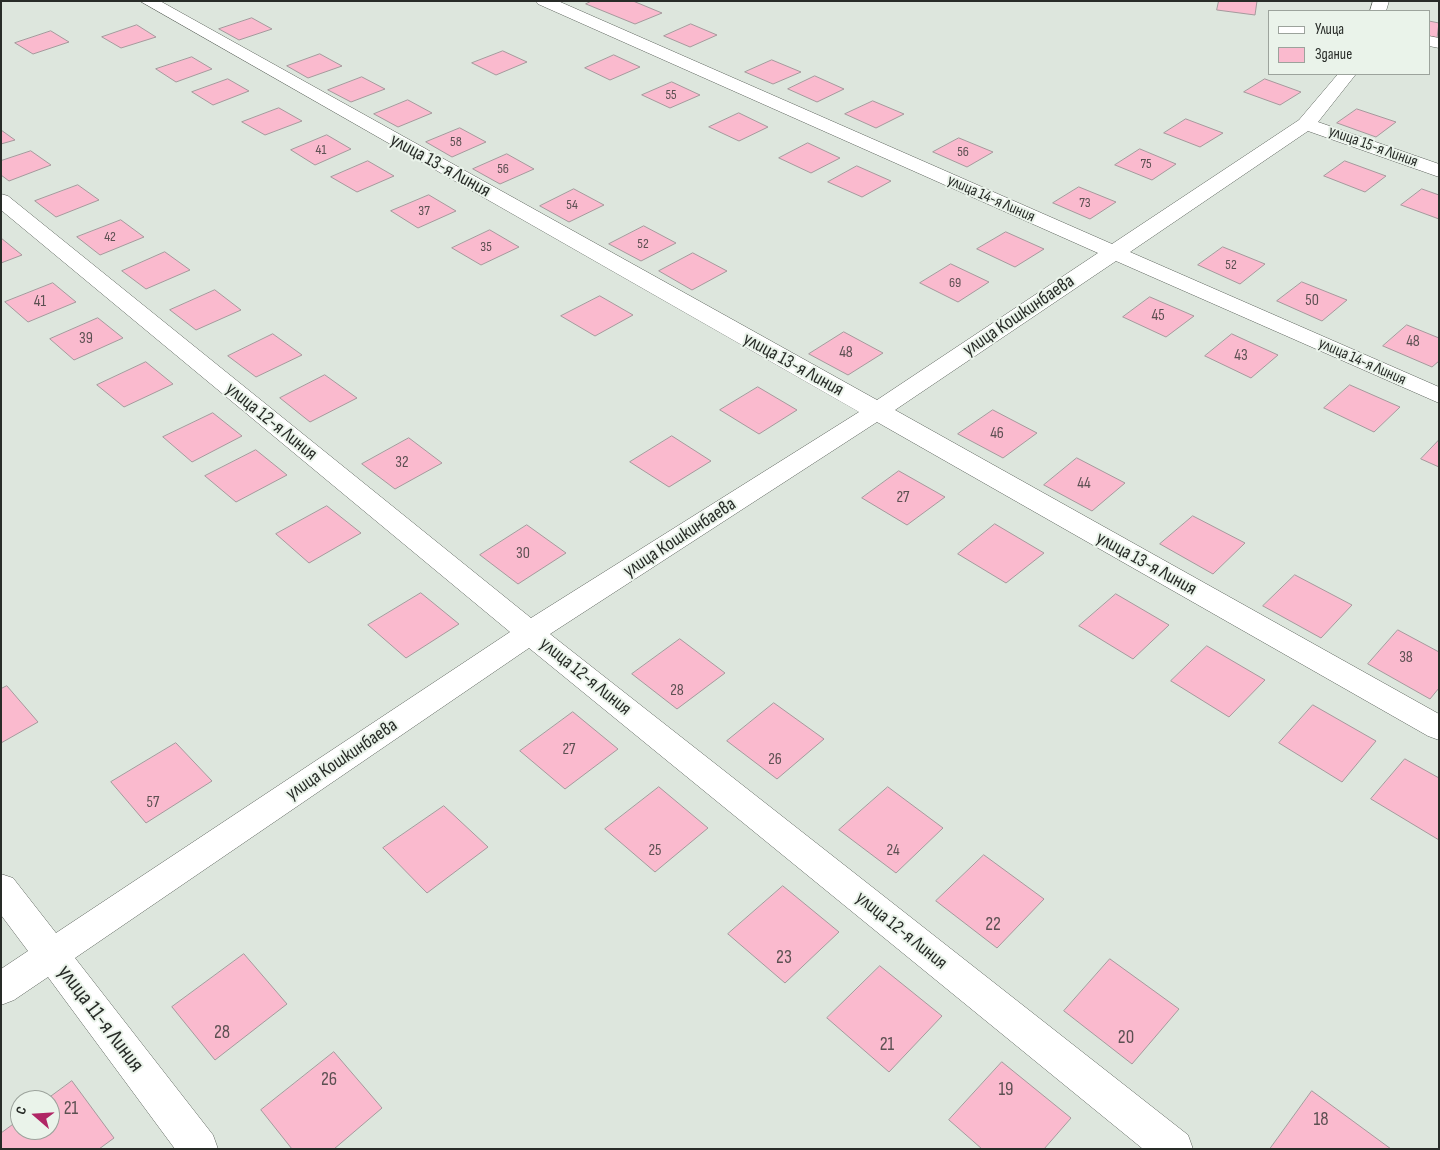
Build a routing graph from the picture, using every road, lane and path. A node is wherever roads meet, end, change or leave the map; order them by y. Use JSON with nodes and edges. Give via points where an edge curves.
{"nodes":[{"id":1,"x":148,"y":1,"type":"edge"},
{"id":2,"x":544,"y":1,"type":"edge"},
{"id":3,"x":1346,"y":75,"type":"edge"},
{"id":4,"x":1306,"y":124,"type":"junction"},
{"id":5,"x":1439,"y":171,"type":"edge"},
{"id":6,"x":1,"y":200,"type":"edge"},
{"id":7,"x":1112,"y":252,"type":"junction"},
{"id":8,"x":1439,"y":396,"type":"edge"},
{"id":9,"x":876,"y":412,"type":"junction"},
{"id":10,"x":530,"y":633,"type":"junction"},
{"id":11,"x":1439,"y":728,"type":"edge"},
{"id":12,"x":1,"y":888,"type":"edge"},
{"id":13,"x":52,"y":955,"type":"junction"},
{"id":14,"x":1,"y":989,"type":"edge"},
{"id":15,"x":199,"y":1149,"type":"edge"},
{"id":16,"x":1174,"y":1149,"type":"edge"}],
"edges":[{"from":1,"to":9,"type":"street","name":"улица 13-я Линия"},
{"from":2,"to":7,"type":"street","name":"улица 14-я Линия"},
{"from":3,"to":4,"type":"street","name":"улица Кошкинбаева"},
{"from":4,"to":5,"type":"street","name":"улица 15-я Линия"},
{"from":4,"to":7,"type":"street","name":"улица Кошкинбаева"},
{"from":6,"to":10,"type":"street","name":"улица 12-я Линия"},
{"from":7,"to":8,"type":"street","name":"улица 14-я Линия"},
{"from":7,"to":9,"type":"street","name":"улица Кошкинбаева"},
{"from":9,"to":10,"type":"street","name":"улица Кошкинбаева"},
{"from":9,"to":11,"type":"street","name":"улица 13-я Линия"},
{"from":10,"to":13,"type":"street","name":"улица Кошкинбаева"},
{"from":10,"to":16,"type":"street","name":"улица 12-я Линия"},
{"from":12,"to":13,"type":"street","name":"улица 11-я Линия"},
{"from":13,"to":14,"type":"street","name":"улица Кошкинбаева"},
{"from":13,"to":15,"type":"street","name":"улица 11-я Линия"}]}
